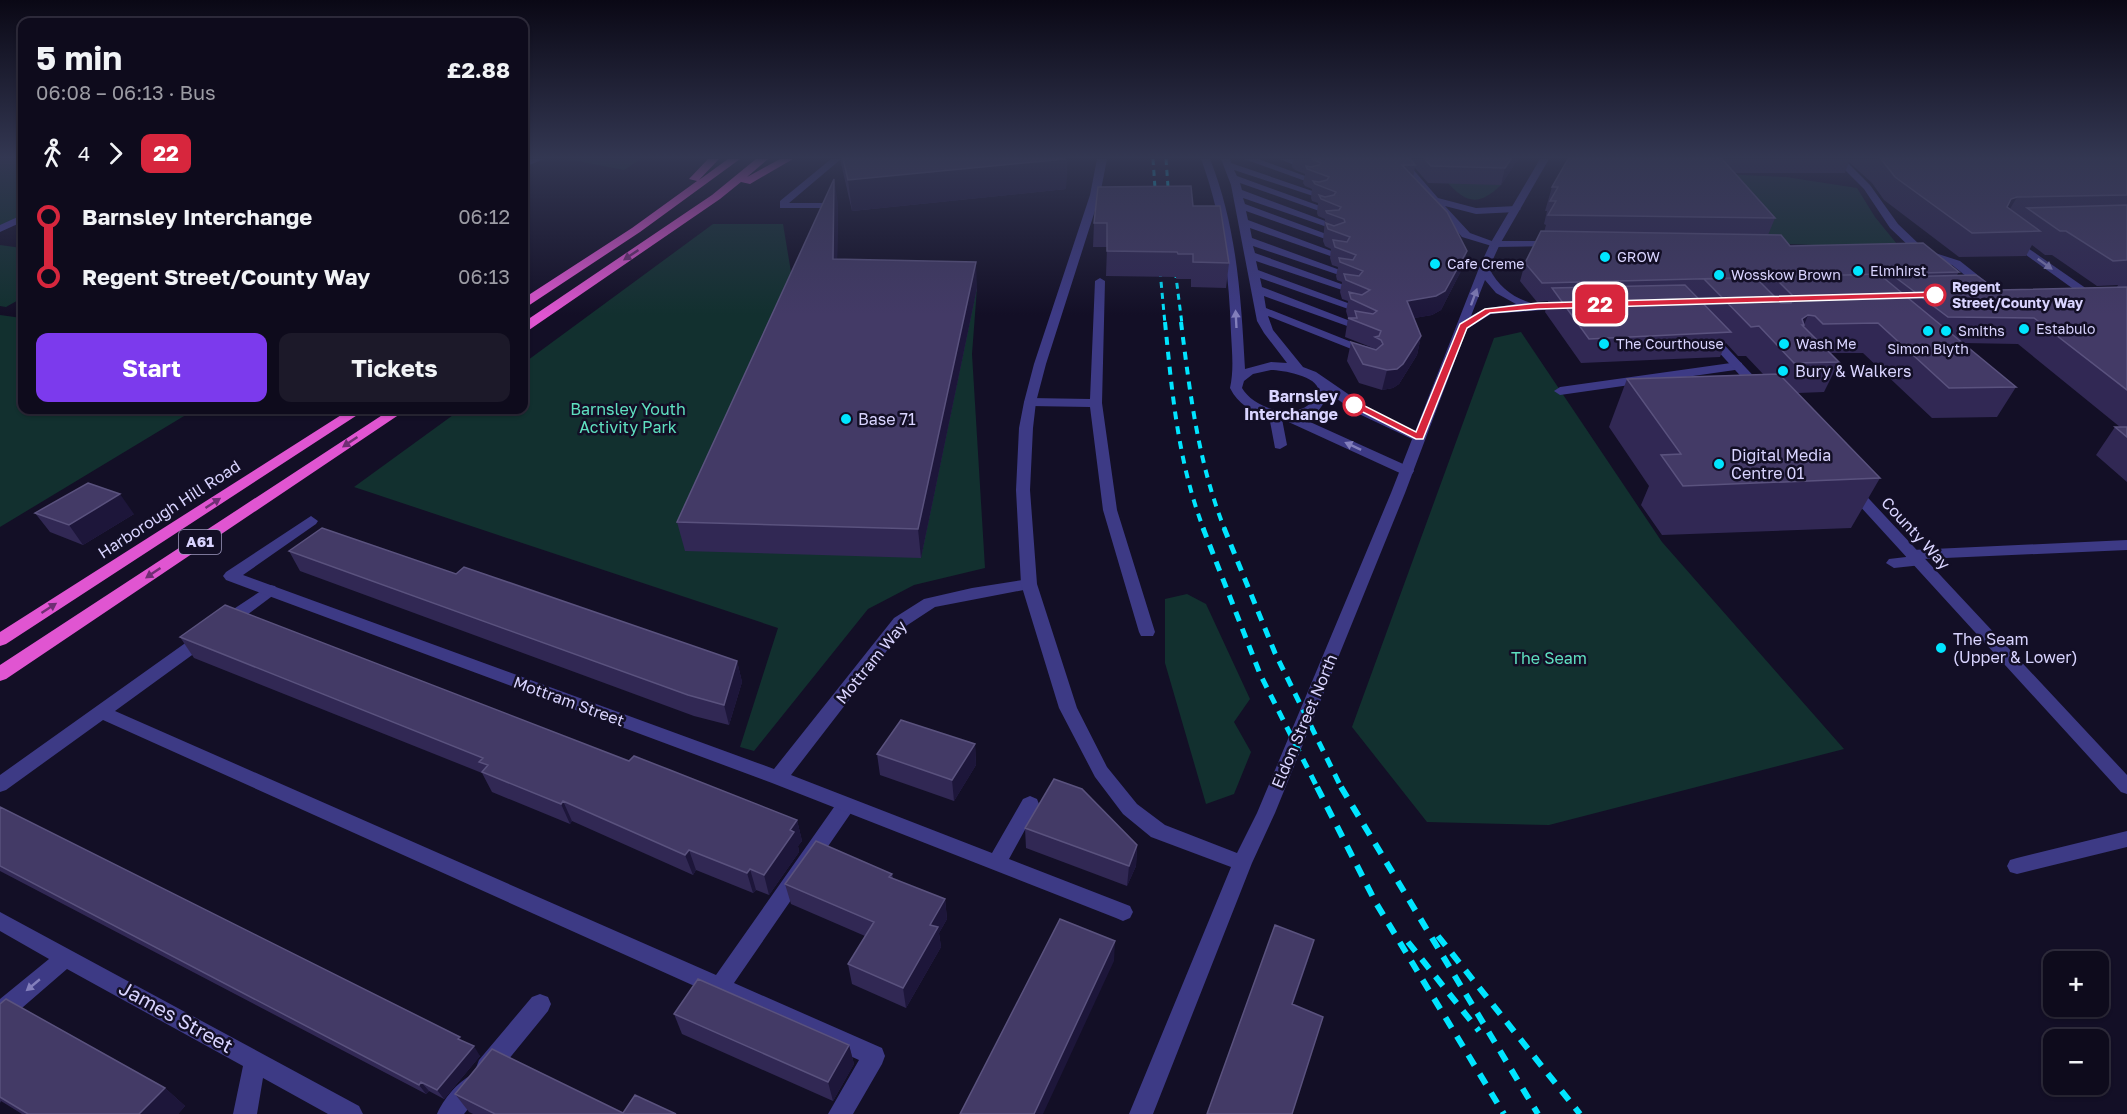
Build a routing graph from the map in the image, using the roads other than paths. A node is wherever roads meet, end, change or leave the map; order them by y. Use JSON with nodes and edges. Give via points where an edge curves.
{"nodes":[{"id":1,"x":662,"y":211,"type":"edge"},
{"id":2,"x":664,"y":211,"type":"edge"},
{"id":3,"x":695,"y":211,"type":"edge"},
{"id":4,"x":1090,"y":211,"type":"edge"},
{"id":5,"x":1221,"y":211,"type":"edge"},
{"id":6,"x":1300,"y":211,"type":"edge"},
{"id":7,"x":1307,"y":211,"type":"edge"},
{"id":8,"x":1315,"y":211,"type":"edge"},
{"id":9,"x":1445,"y":211,"type":"edge"},
{"id":10,"x":1515,"y":211,"type":"edge"},
{"id":11,"x":1884,"y":211,"type":"edge"},
{"id":12,"x":658,"y":215,"type":"junction"},
{"id":13,"x":18,"y":220,"type":"edge"},
{"id":14,"x":1243,"y":226,"type":"edge"},
{"id":15,"x":0,"y":229,"type":"edge"},
{"id":16,"x":2001,"y":231,"type":"edge"},
{"id":17,"x":1495,"y":244,"type":"junction"},
{"id":18,"x":1567,"y":244,"type":"edge"},
{"id":19,"x":1336,"y":247,"type":"junction"},
{"id":20,"x":1902,"y":253,"type":"edge"},
{"id":21,"x":1928,"y":254,"type":"junction"},
{"id":22,"x":1484,"y":268,"type":"junction"},
{"id":23,"x":1100,"y":281,"type":"dead end"},
{"id":24,"x":2083,"y":291,"type":"junction"},
{"id":25,"x":2105,"y":291,"type":"edge"},
{"id":26,"x":2061,"y":292,"type":"edge"},
{"id":27,"x":1974,"y":294,"type":"edge"},
{"id":28,"x":528,"y":300,"type":"edge"},
{"id":29,"x":1584,"y":305,"type":"edge"},
{"id":30,"x":1538,"y":306,"type":"junction"},
{"id":31,"x":2127,"y":313,"type":"edge"},
{"id":32,"x":1263,"y":321,"type":"junction"},
{"id":33,"x":528,"y":324,"type":"edge"},
{"id":34,"x":1463,"y":326,"type":"junction"},
{"id":35,"x":1701,"y":326,"type":"edge"},
{"id":36,"x":1738,"y":366,"type":"junction"},
{"id":37,"x":1299,"y":370,"type":"junction"},
{"id":38,"x":1239,"y":378,"type":"junction"},
{"id":39,"x":1320,"y":382,"type":"junction"},
{"id":40,"x":1560,"y":391,"type":"dead end"},
{"id":41,"x":1769,"y":399,"type":"edge"},
{"id":42,"x":1030,"y":402,"type":"junction"},
{"id":43,"x":1096,"y":403,"type":"junction"},
{"id":44,"x":352,"y":414,"type":"edge"},
{"id":45,"x":393,"y":414,"type":"edge"},
{"id":46,"x":1279,"y":414,"type":"junction"},
{"id":47,"x":1419,"y":437,"type":"junction"},
{"id":48,"x":1280,"y":445,"type":"dead end"},
{"id":49,"x":1407,"y":471,"type":"junction"},
{"id":50,"x":1840,"y":477,"type":"edge"},
{"id":51,"x":311,"y":521,"type":"dead end"},
{"id":52,"x":2127,"y":545,"type":"edge"},
{"id":53,"x":1915,"y":558,"type":"junction"},
{"id":54,"x":1894,"y":563,"type":"dead end"},
{"id":55,"x":1029,"y":584,"type":"junction"},
{"id":56,"x":270,"y":590,"type":"junction"},
{"id":57,"x":1147,"y":632,"type":"dead end"},
{"id":58,"x":0,"y":640,"type":"edge"},
{"id":59,"x":0,"y":674,"type":"edge"},
{"id":60,"x":101,"y":712,"type":"junction"},
{"id":61,"x":778,"y":778,"type":"junction"},
{"id":62,"x":0,"y":785,"type":"edge"},
{"id":63,"x":2127,"y":787,"type":"edge"},
{"id":64,"x":1030,"y":804,"type":"dead end"},
{"id":65,"x":846,"y":805,"type":"junction"},
{"id":66,"x":2127,"y":839,"type":"edge"},
{"id":67,"x":1242,"y":862,"type":"junction"},
{"id":68,"x":996,"y":864,"type":"junction"},
{"id":69,"x":2017,"y":866,"type":"dead end"},
{"id":70,"x":1123,"y":912,"type":"dead end"},
{"id":71,"x":0,"y":921,"type":"edge"},
{"id":72,"x":66,"y":957,"type":"junction"},
{"id":73,"x":719,"y":988,"type":"junction"},
{"id":74,"x":540,"y":1004,"type":"dead end"},
{"id":75,"x":0,"y":1013,"type":"edge"},
{"id":76,"x":255,"y":1061,"type":"junction"},
{"id":77,"x":245,"y":1114,"type":"edge"},
{"id":78,"x":351,"y":1114,"type":"edge"},
{"id":79,"x":449,"y":1114,"type":"edge"},
{"id":80,"x":840,"y":1114,"type":"edge"},
{"id":81,"x":1141,"y":1114,"type":"edge"}],
"edges":[{"from":1,"to":12,"type":"highway"},
{"from":2,"to":12,"type":"highway"},
{"from":3,"to":33,"type":"highway","one_way":true},
{"from":4,"to":42,"type":"street"},
{"from":38,"to":5,"type":"street","one_way":true,"via":[[1234,288]]},
{"from":6,"to":19,"type":"street"},
{"from":7,"to":19,"type":"street"},
{"from":8,"to":19,"type":"street"},
{"from":9,"to":17,"type":"street","via":[[1466,235]]},
{"from":10,"to":17,"type":"street","name":"Eldon Street North"},
{"from":11,"to":21,"type":"street","via":[[1894,226]]},
{"from":12,"to":28,"type":"highway"},
{"from":13,"to":15,"type":"street"},
{"from":14,"to":19,"type":"street"},
{"from":14,"to":19,"type":"street"},
{"from":14,"to":19,"type":"street"},
{"from":14,"to":19,"type":"street"},
{"from":14,"to":19,"type":"street"},
{"from":14,"to":19,"type":"street"},
{"from":14,"to":19,"type":"street"},
{"from":14,"to":19,"type":"street"},
{"from":14,"to":19,"type":"street"},
{"from":14,"to":19,"type":"street"},
{"from":14,"to":32,"type":"street"},
{"from":14,"to":32,"type":"street","via":[[1370,357]]},
{"from":16,"to":24,"type":"street","one_way":true},
{"from":17,"to":18,"type":"street"},
{"from":17,"to":22,"type":"street","name":"Eldon Street North"},
{"from":20,"to":21,"type":"street"},
{"from":21,"to":27,"type":"street","via":[[1956,263],[1995,294]]},
{"from":22,"to":30,"type":"street","via":[[1491,284],[1502,293],[1517,302]]},
{"from":34,"to":22,"type":"street","name":"Eldon Street North","one_way":true},
{"from":23,"to":43,"type":"street"},
{"from":24,"to":25,"type":"street"},
{"from":24,"to":26,"type":"street"},
{"from":24,"to":31,"type":"street"},
{"from":29,"to":30,"type":"street"},
{"from":30,"to":34,"type":"street","via":[[1488,311]]},
{"from":32,"to":37,"type":"street"},
{"from":34,"to":47,"type":"street","name":"Eldon Street North"},
{"from":35,"to":36,"type":"street"},
{"from":36,"to":40,"type":"street"},
{"from":36,"to":41,"type":"street"},
{"from":37,"to":38,"type":"street","via":[[1271,366]]},
{"from":37,"to":39,"type":"street"},
{"from":38,"to":46,"type":"street","via":[[1236,392],[1241,399]]},
{"from":39,"to":46,"type":"street","via":[[1324,397],[1319,405],[1298,414]]},
{"from":39,"to":47,"type":"street","via":[[1362,410]]},
{"from":42,"to":43,"type":"street"},
{"from":42,"to":55,"type":"street","via":[[1023,490]]},
{"from":43,"to":57,"type":"street","via":[[1110,510]]},
{"from":58,"to":44,"type":"highway","name":"Harborough Hill Road","number":"A61","one_way":true},
{"from":45,"to":59,"type":"highway","number":"A61","one_way":true},
{"from":46,"to":48,"type":"street"},
{"from":49,"to":46,"type":"street","one_way":true},
{"from":47,"to":49,"type":"street","name":"Eldon Street North"},
{"from":49,"to":67,"type":"street","name":"Eldon Street North"},
{"from":50,"to":53,"type":"street","name":"County Way"},
{"from":51,"to":56,"type":"street","name":"Mottram Street","via":[[231,576]]},
{"from":52,"to":53,"type":"street"},
{"from":53,"to":54,"type":"street"},
{"from":53,"to":63,"type":"street","name":"County Way"},
{"from":55,"to":61,"type":"street","name":"Mottram Way","via":[[930,603],[900,622]]},
{"from":55,"to":67,"type":"street","via":[[1068,708],[1101,772],[1130,809],[1158,831]]},
{"from":56,"to":60,"type":"street"},
{"from":56,"to":61,"type":"street","name":"Mottram Street"},
{"from":60,"to":62,"type":"street"},
{"from":60,"to":73,"type":"street"},
{"from":61,"to":65,"type":"street","name":"Mottram Street"},
{"from":64,"to":68,"type":"street"},
{"from":65,"to":68,"type":"street","name":"Mottram Street"},
{"from":65,"to":73,"type":"street"},
{"from":66,"to":69,"type":"street"},
{"from":67,"to":81,"type":"street","name":"Eldon Street North"},
{"from":68,"to":70,"type":"street","name":"Mottram Street"},
{"from":71,"to":72,"type":"street","name":"James Street"},
{"from":72,"to":75,"type":"street","one_way":true},
{"from":72,"to":76,"type":"street","name":"James Street"},
{"from":73,"to":80,"type":"street","via":[[874,1056]]},
{"from":74,"to":79,"type":"street"},
{"from":76,"to":77,"type":"street"},
{"from":76,"to":78,"type":"street","name":"James Street"}]}
